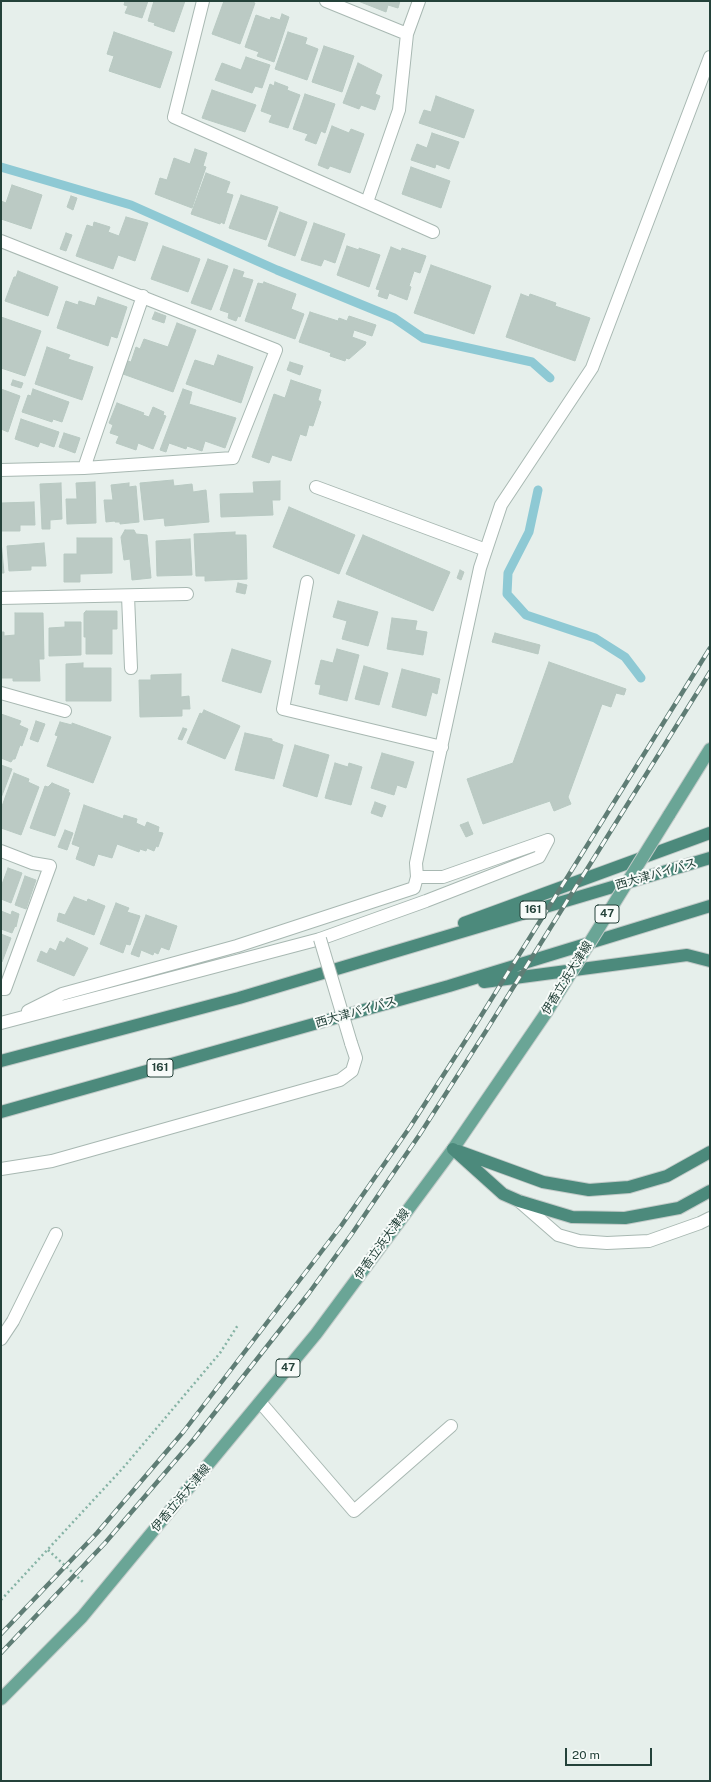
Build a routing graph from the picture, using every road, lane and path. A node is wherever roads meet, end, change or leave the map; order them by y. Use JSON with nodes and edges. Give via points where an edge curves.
{"nodes":[{"id":1,"x":203,"y":1,"type":"edge"},
{"id":2,"x":326,"y":1,"type":"edge"},
{"id":3,"x":419,"y":1,"type":"edge"},
{"id":4,"x":407,"y":34,"type":"junction"},
{"id":5,"x":710,"y":57,"type":"edge"},
{"id":6,"x":367,"y":202,"type":"junction"},
{"id":7,"x":433,"y":232,"type":"dead end"},
{"id":8,"x":1,"y":241,"type":"edge"},
{"id":9,"x":143,"y":296,"type":"junction"},
{"id":10,"x":84,"y":468,"type":"junction"},
{"id":11,"x":1,"y":470,"type":"edge"},
{"id":12,"x":316,"y":487,"type":"dead end"},
{"id":13,"x":486,"y":550,"type":"junction"},
{"id":14,"x":307,"y":582,"type":"dead end"},
{"id":15,"x":187,"y":594,"type":"dead end"},
{"id":16,"x":128,"y":596,"type":"junction"},
{"id":17,"x":1,"y":598,"type":"edge"},
{"id":18,"x":131,"y":668,"type":"dead end"},
{"id":19,"x":1,"y":693,"type":"edge"},
{"id":20,"x":65,"y":711,"type":"dead end"},
{"id":21,"x":442,"y":747,"type":"junction"},
{"id":22,"x":710,"y":749,"type":"edge"},
{"id":23,"x":710,"y":833,"type":"edge"},
{"id":24,"x":1,"y":851,"type":"edge"},
{"id":25,"x":710,"y":858,"type":"edge"},
{"id":26,"x":417,"y":877,"type":"junction"},
{"id":27,"x":710,"y":906,"type":"edge"},
{"id":28,"x":320,"y":939,"type":"junction"},
{"id":29,"x":710,"y":961,"type":"edge"},
{"id":30,"x":356,"y":962,"type":"junction"},
{"id":31,"x":449,"y":986,"type":"junction"},
{"id":32,"x":1,"y":989,"type":"edge"},
{"id":33,"x":3,"y":1023,"type":"edge"},
{"id":34,"x":1,"y":1061,"type":"edge"},
{"id":35,"x":1,"y":1112,"type":"edge"},
{"id":36,"x":453,"y":1149,"type":"junction"},
{"id":37,"x":710,"y":1152,"type":"edge"},
{"id":38,"x":1,"y":1169,"type":"edge"},
{"id":39,"x":710,"y":1191,"type":"edge"},
{"id":40,"x":519,"y":1201,"type":"junction"},
{"id":41,"x":710,"y":1218,"type":"edge"},
{"id":42,"x":56,"y":1234,"type":"dead end"},
{"id":43,"x":238,"y":1326,"type":"dead end"},
{"id":44,"x":1,"y":1338,"type":"edge"},
{"id":45,"x":260,"y":1402,"type":"junction"},
{"id":46,"x":451,"y":1426,"type":"dead end"},
{"id":47,"x":48,"y":1550,"type":"junction"},
{"id":48,"x":99,"y":1597,"type":"junction"},
{"id":49,"x":1,"y":1600,"type":"edge"},
{"id":50,"x":1,"y":1700,"type":"edge"}],
"edges":[{"from":1,"to":6,"type":"street","via":[[174,117]]},
{"from":2,"to":4,"type":"street"},
{"from":3,"to":4,"type":"street"},
{"from":4,"to":6,"type":"street","via":[[399,110]]},
{"from":5,"to":13,"type":"street","via":[[592,368],[501,505]]},
{"from":6,"to":7,"type":"street"},
{"from":8,"to":9,"type":"street"},
{"from":9,"to":10,"type":"street"},
{"from":9,"to":10,"type":"street","via":[[276,350],[233,458]]},
{"from":10,"to":11,"type":"street"},
{"from":12,"to":13,"type":"street"},
{"from":13,"to":21,"type":"street"},
{"from":14,"to":21,"type":"street","via":[[283,709]]},
{"from":15,"to":16,"type":"street"},
{"from":16,"to":17,"type":"street"},
{"from":16,"to":18,"type":"street"},
{"from":19,"to":20,"type":"street"},
{"from":21,"to":26,"type":"street","via":[[416,863]]},
{"from":22,"to":36,"type":"main road","name":"伊香立浜大津線","number":"47","bridge":true,"via":[[546,1013]]},
{"from":23,"to":30,"type":"highway"},
{"from":24,"to":32,"type":"street","via":[[32,863],[50,866],[5,989]]},
{"from":25,"to":30,"type":"highway","name":"西大津バイパス","number":"161"},
{"from":26,"to":28,"type":"street","via":[[443,876],[548,840],[539,857]]},
{"from":26,"to":33,"type":"street","via":[[414,888],[237,946],[62,994]]},
{"from":27,"to":31,"type":"highway","name":"西大津バイパス","number":"161"},
{"from":28,"to":33,"type":"street"},
{"from":28,"to":38,"type":"street","bridge":true,"via":[[356,1058],[352,1071],[340,1080],[52,1160]]},
{"from":29,"to":31,"type":"highway","via":[[687,956]]},
{"from":30,"to":34,"type":"highway","name":"西大津バイパス","number":"161","via":[[239,998]]},
{"from":31,"to":35,"type":"highway","name":"西大津バイパス","number":"161"},
{"from":36,"to":37,"type":"highway","via":[[543,1182],[589,1190],[629,1187],[667,1176]]},
{"from":36,"to":40,"type":"highway","via":[[503,1194]]},
{"from":36,"to":45,"type":"main road","name":"伊香立浜大津線","number":"47","via":[[316,1334]]},
{"from":39,"to":40,"type":"highway","via":[[678,1208],[625,1218],[572,1217]]},
{"from":40,"to":41,"type":"street","via":[[558,1235],[607,1243],[649,1241]]},
{"from":42,"to":44,"type":"street","via":[[13,1321]]},
{"from":43,"to":47,"type":"path","via":[[220,1352],[128,1462]]},
{"from":45,"to":46,"type":"street","via":[[354,1511]]},
{"from":45,"to":48,"type":"main road","name":"伊香立浜大津線","number":"47"},
{"from":47,"to":48,"type":"path"},
{"from":47,"to":49,"type":"path"},
{"from":48,"to":50,"type":"main road","name":"伊香立浜大津線","number":"47"}]}
